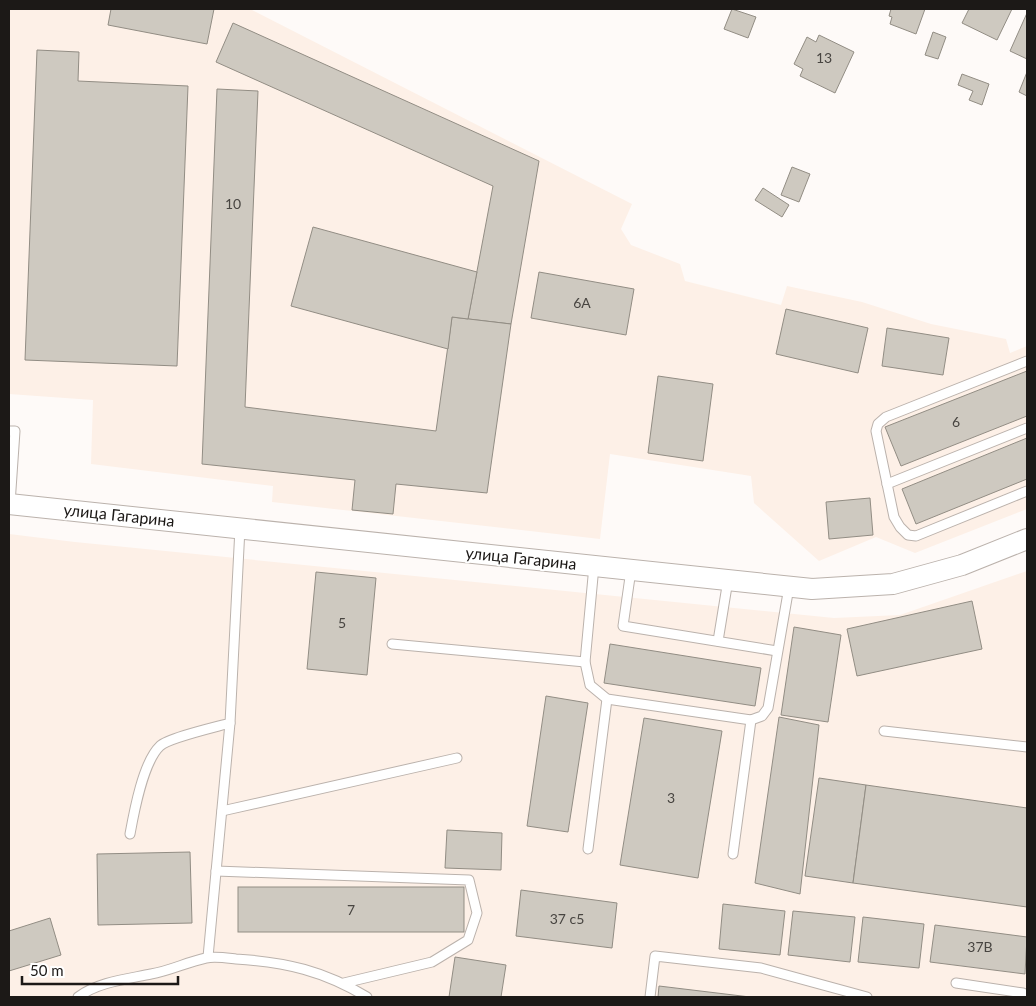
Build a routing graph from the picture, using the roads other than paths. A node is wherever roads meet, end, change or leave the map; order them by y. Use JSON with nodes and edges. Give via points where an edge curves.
{"nodes":[{"id":1,"x":1027,"y":361,"type":"edge"},
{"id":2,"x":1027,"y":428,"type":"edge"},
{"id":3,"x":9,"y":431,"type":"edge"},
{"id":4,"x":887,"y":484,"type":"junction"},
{"id":5,"x":1027,"y":491,"type":"edge"},
{"id":6,"x":9,"y":504,"type":"edge"},
{"id":7,"x":240,"y":528,"type":"junction"},
{"id":8,"x":1027,"y":539,"type":"edge"},
{"id":9,"x":594,"y":566,"type":"junction"},
{"id":10,"x":631,"y":570,"type":"junction"},
{"id":11,"x":728,"y":580,"type":"junction"},
{"id":12,"x":788,"y":587,"type":"junction"},
{"id":13,"x":718,"y":641,"type":"junction"},
{"id":14,"x":392,"y":644,"type":"dead end"},
{"id":15,"x":778,"y":651,"type":"junction"},
{"id":16,"x":586,"y":662,"type":"junction"},
{"id":17,"x":607,"y":699,"type":"junction"},
{"id":18,"x":751,"y":720,"type":"junction"},
{"id":19,"x":230,"y":723,"type":"junction"},
{"id":20,"x":884,"y":730,"type":"dead end"},
{"id":21,"x":1027,"y":747,"type":"edge"},
{"id":22,"x":457,"y":758,"type":"dead end"},
{"id":23,"x":222,"y":811,"type":"junction"},
{"id":24,"x":130,"y":834,"type":"dead end"},
{"id":25,"x":588,"y":849,"type":"dead end"},
{"id":26,"x":733,"y":854,"type":"dead end"},
{"id":27,"x":216,"y":871,"type":"junction"},
{"id":28,"x":208,"y":957,"type":"junction"},
{"id":29,"x":344,"y":983,"type":"junction"},
{"id":30,"x":956,"y":983,"type":"dead end"},
{"id":31,"x":78,"y":997,"type":"edge"},
{"id":32,"x":367,"y":997,"type":"edge"},
{"id":33,"x":650,"y":997,"type":"edge"},
{"id":34,"x":867,"y":997,"type":"edge"},
{"id":35,"x":1027,"y":997,"type":"edge"}],
"edges":[{"from":1,"to":4,"type":"lane","via":[[886,417],[878,424],[876,431]]},
{"from":2,"to":4,"type":"lane"},
{"from":3,"to":6,"type":"lane","via":[[15,431]]},
{"from":4,"to":5,"type":"lane","via":[[894,516],[900,527],[908,535],[916,536]]},
{"from":6,"to":7,"type":"street","name":"улица Гагарина"},
{"from":7,"to":9,"type":"street","name":"улица Гагарина"},
{"from":7,"to":19,"type":"lane"},
{"from":8,"to":12,"type":"street","name":"улица Гагарина","via":[[962,564],[893,584],[812,589]]},
{"from":9,"to":10,"type":"street","name":"улица Гагарина"},
{"from":9,"to":16,"type":"lane"},
{"from":10,"to":11,"type":"street","name":"улица Гагарина"},
{"from":10,"to":13,"type":"lane","via":[[623,626]]},
{"from":11,"to":12,"type":"street","name":"улица Гагарина"},
{"from":11,"to":13,"type":"lane"},
{"from":12,"to":15,"type":"lane"},
{"from":13,"to":15,"type":"lane"},
{"from":14,"to":16,"type":"lane"},
{"from":15,"to":18,"type":"lane","via":[[768,708],[762,716]]},
{"from":16,"to":17,"type":"lane","via":[[590,686]]},
{"from":17,"to":18,"type":"lane"},
{"from":17,"to":25,"type":"lane"},
{"from":18,"to":26,"type":"lane"},
{"from":19,"to":23,"type":"lane"},
{"from":19,"to":24,"type":"lane","via":[[160,746],[147,768]]},
{"from":20,"to":21,"type":"lane"},
{"from":22,"to":23,"type":"lane"},
{"from":23,"to":27,"type":"lane"},
{"from":27,"to":28,"type":"lane"},
{"from":27,"to":29,"type":"lane","via":[[470,880],[476,913],[468,940],[432,962]]},
{"from":28,"to":29,"type":"lane","via":[[264,960],[309,970]]},
{"from":28,"to":31,"type":"lane","via":[[159,973],[116,982]]},
{"from":29,"to":32,"type":"lane"},
{"from":30,"to":35,"type":"lane","via":[[1023,993]]},
{"from":33,"to":34,"type":"lane","via":[[655,956],[761,968]]}]}
